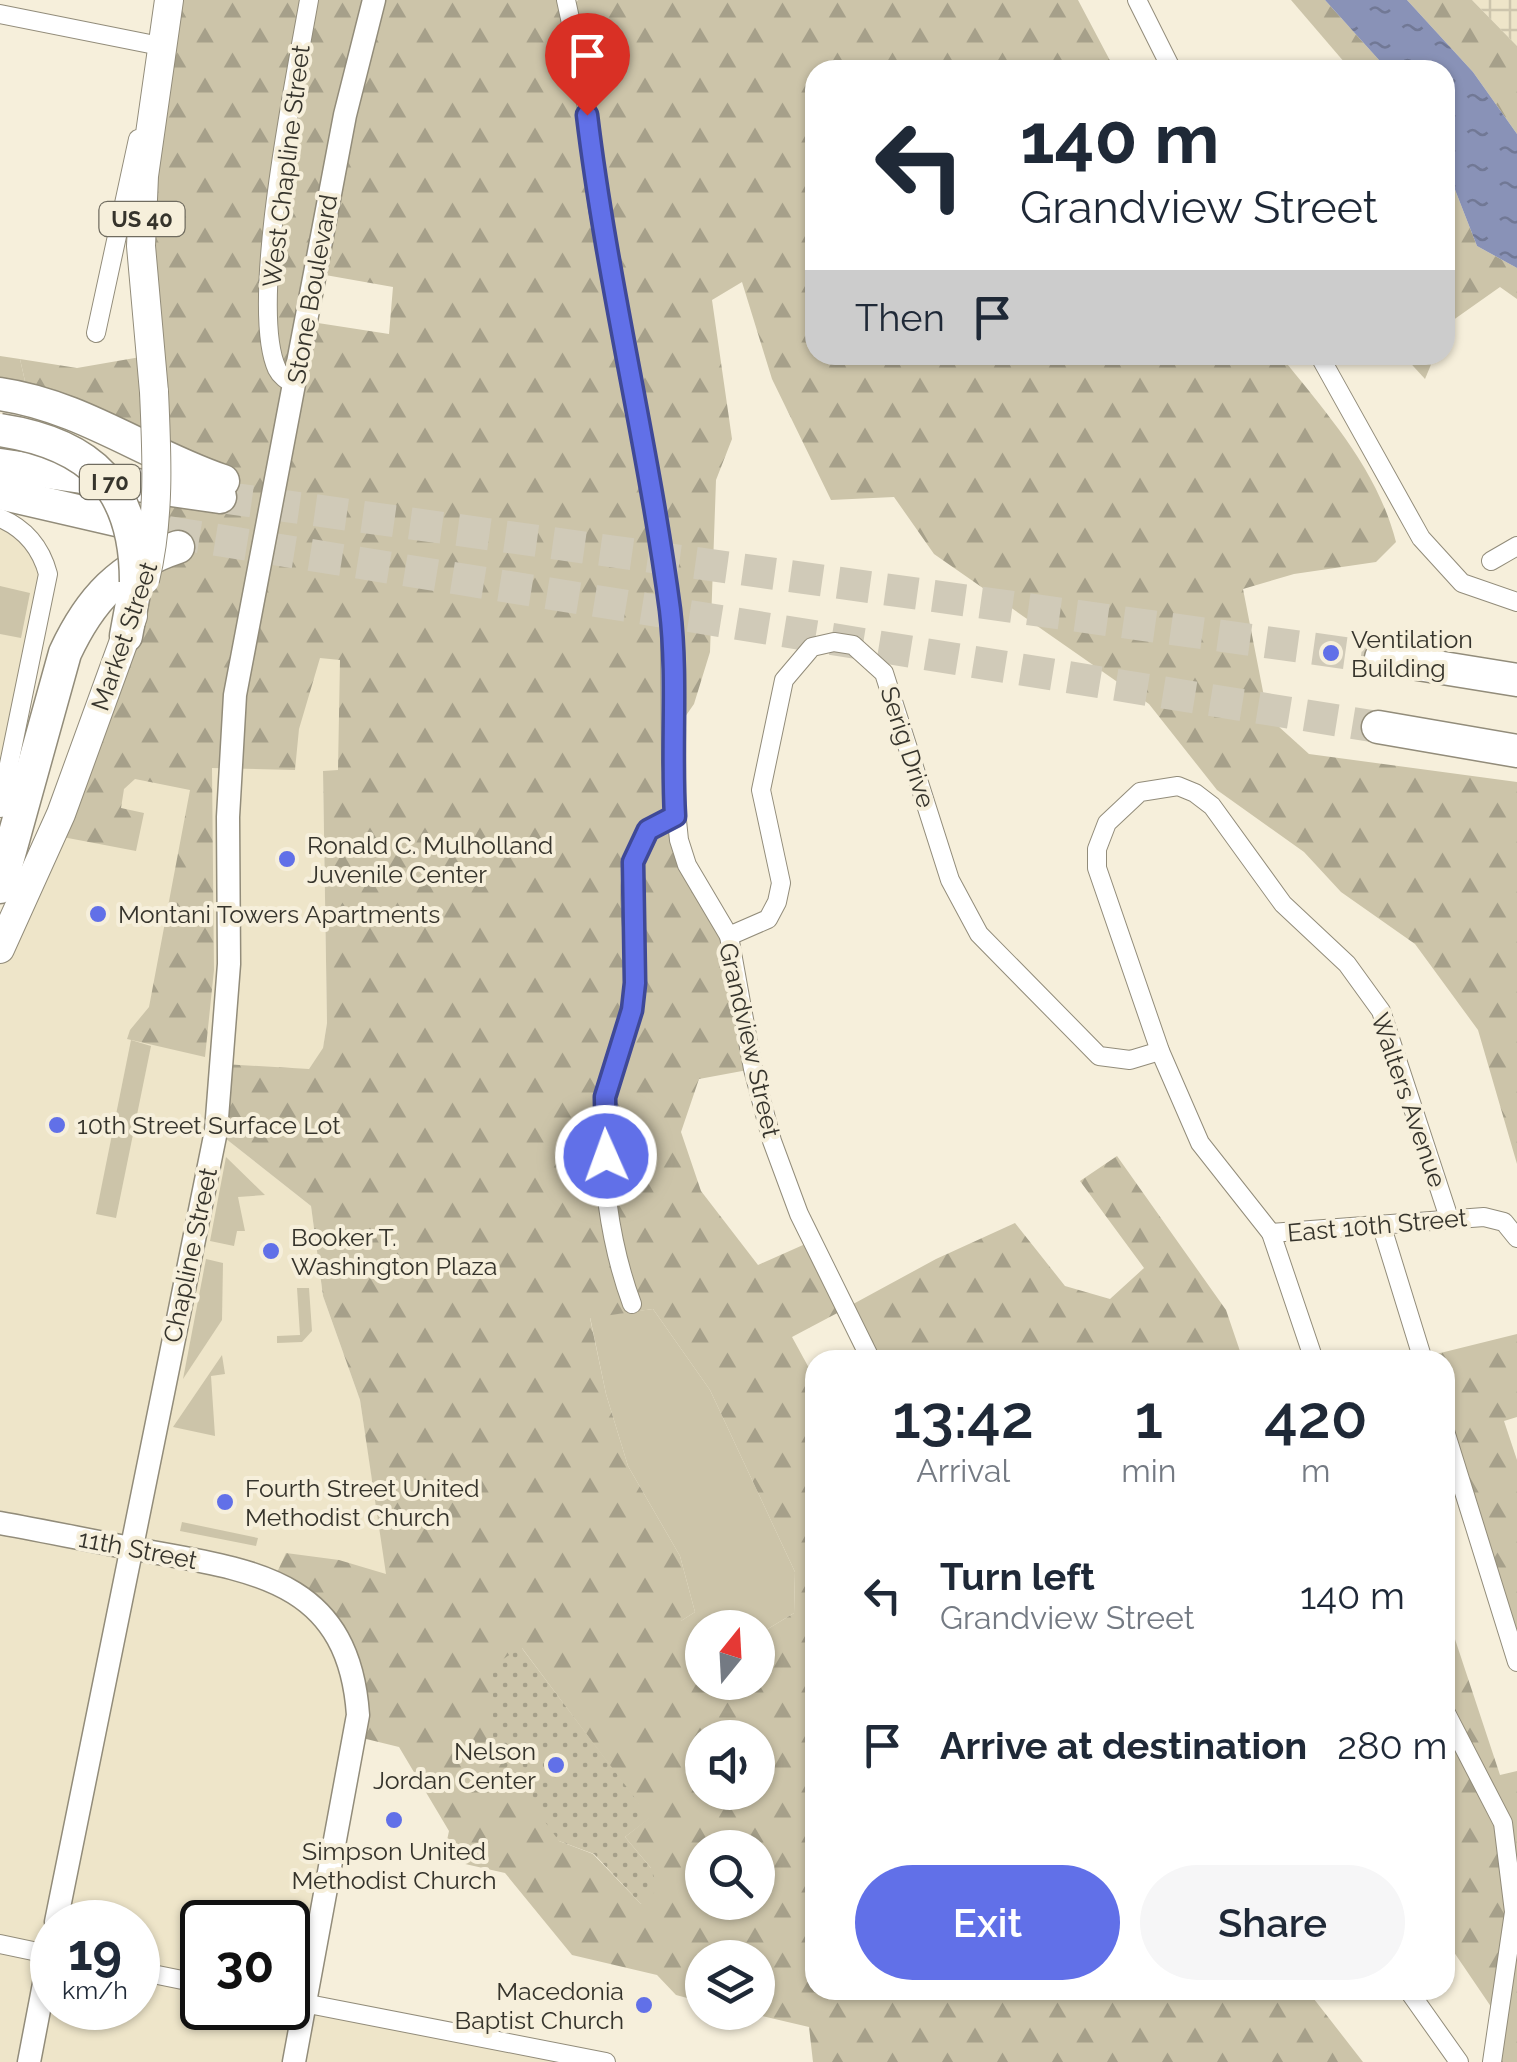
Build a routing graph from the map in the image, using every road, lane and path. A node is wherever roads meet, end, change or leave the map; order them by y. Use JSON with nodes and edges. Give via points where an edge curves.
{"nodes":[{"id":1,"x":169,"y":0,"type":"edge"},
{"id":2,"x":309,"y":0,"type":"edge"},
{"id":3,"x":374,"y":0,"type":"edge"},
{"id":4,"x":566,"y":0,"type":"edge"},
{"id":5,"x":1137,"y":0,"type":"edge"},
{"id":6,"x":0,"y":14,"type":"edge"},
{"id":7,"x":159,"y":56,"type":"junction"},
{"id":8,"x":1167,"y":60,"type":"edge"},
{"id":9,"x":96,"y":332,"type":"dead end"},
{"id":10,"x":1325,"y":365,"type":"edge"},
{"id":11,"x":294,"y":384,"type":"junction"},
{"id":12,"x":0,"y":394,"type":"edge"},
{"id":13,"x":0,"y":430,"type":"edge"},
{"id":14,"x":0,"y":465,"type":"edge"},
{"id":15,"x":0,"y":493,"type":"edge"},
{"id":16,"x":0,"y":518,"type":"edge"},
{"id":17,"x":1517,"y":546,"type":"edge"},
{"id":18,"x":1491,"y":561,"type":"dead end"},
{"id":19,"x":259,"y":580,"type":"joint"},
{"id":20,"x":141,"y":581,"type":"junction"},
{"id":21,"x":1517,"y":602,"type":"edge"},
{"id":22,"x":126,"y":636,"type":"joint"},
{"id":23,"x":1381,"y":658,"type":"tunnel mouth"},
{"id":24,"x":1517,"y":680,"type":"edge"},
{"id":25,"x":1517,"y":735,"type":"edge"},
{"id":26,"x":1517,"y":751,"type":"edge"},
{"id":27,"x":0,"y":808,"type":"edge"},
{"id":28,"x":675,"y":816,"type":"junction"},
{"id":29,"x":0,"y":887,"type":"edge"},
{"id":30,"x":728,"y":936,"type":"junction"},
{"id":31,"x":0,"y":949,"type":"edge"},
{"id":32,"x":1160,"y":1051,"type":"junction"},
{"id":33,"x":1449,"y":1218,"type":"junction"},
{"id":34,"x":1381,"y":1224,"type":"junction"},
{"id":35,"x":1271,"y":1233,"type":"junction"},
{"id":36,"x":1517,"y":1238,"type":"edge"},
{"id":37,"x":632,"y":1304,"type":"dead end"},
{"id":38,"x":866,"y":1350,"type":"edge"},
{"id":39,"x":1311,"y":1350,"type":"edge"},
{"id":40,"x":1420,"y":1350,"type":"edge"},
{"id":41,"x":1455,"y":1463,"type":"edge"},
{"id":42,"x":0,"y":1522,"type":"edge"},
{"id":43,"x":129,"y":1548,"type":"junction"},
{"id":44,"x":1517,"y":1662,"type":"edge"},
{"id":45,"x":1455,"y":1729,"type":"edge"},
{"id":46,"x":60,"y":1900,"type":"edge"},
{"id":47,"x":310,"y":1937,"type":"edge"},
{"id":48,"x":0,"y":1944,"type":"edge"},
{"id":49,"x":30,"y":1947,"type":"edge"},
{"id":50,"x":1415,"y":2000,"type":"edge"},
{"id":51,"x":310,"y":2005,"type":"edge"},
{"id":52,"x":36,"y":2030,"type":"edge"},
{"id":53,"x":295,"y":2030,"type":"edge"},
{"id":54,"x":541,"y":2055,"type":"edge"},
{"id":55,"x":29,"y":2062,"type":"edge"},
{"id":56,"x":294,"y":2062,"type":"edge"},
{"id":57,"x":606,"y":2062,"type":"edge"},
{"id":58,"x":1459,"y":2062,"type":"edge"},
{"id":59,"x":1492,"y":2062,"type":"edge"}],
"edges":[{"from":1,"to":7,"type":"main road","name":"Market Street","number":"US 40"},
{"from":2,"to":11,"type":"street","name":"West Chapline Street","via":[[270,272],[272,347],[277,369]]},
{"from":3,"to":11,"type":"street","name":"Stone Boulevard","via":[[344,115]]},
{"from":4,"to":28,"type":"street","name":"Grandview Street","via":[[670,613]]},
{"from":5,"to":8,"type":"street"},
{"from":6,"to":7,"type":"street"},
{"from":7,"to":9,"type":"street","name":"Market Street"},
{"from":7,"to":20,"type":"main road","name":"Market Street","number":"US 40","bridge":true,"via":[[140,246],[158,460],[155,539]]},
{"from":10,"to":21,"type":"street","via":[[1421,538],[1462,583]]},
{"from":11,"to":19,"type":"street","name":"Stone Boulevard"},
{"from":12,"to":14,"type":"highway","number":"I 70","via":[[73,412],[222,489]]},
{"from":13,"to":20,"type":"highway","bridge":true,"via":[[64,447],[107,480],[134,530]]},
{"from":15,"to":29,"type":"highway","number":"I 70","via":[[173,540],[126,570],[81,618],[65,653]]},
{"from":16,"to":27,"type":"street","via":[[24,532],[42,553],[48,574]]},
{"from":17,"to":18,"type":"street"},
{"from":19,"to":43,"type":"street","name":"Chapline Street","via":[[230,748],[229,964],[216,1131]]},
{"from":20,"to":22,"type":"highway"},
{"from":22,"to":31,"type":"main road","name":"Market Street","via":[[61,814]]},
{"from":23,"to":24,"type":"highway"},
{"from":25,"to":26,"type":"highway","via":[[1378,727]]},
{"from":28,"to":30,"type":"street","name":"Grandview Street","via":[[687,865]]},
{"from":28,"to":37,"type":"street","via":[[648,830],[633,862],[633,996],[605,1097],[610,1232]]},
{"from":30,"to":32,"type":"street","name":"Serig Drive","via":[[768,919],[778,902],[781,883],[761,790],[784,680],[812,647],[854,645],[884,673],[950,880],[979,934],[1099,1056],[1130,1060]]},
{"from":30,"to":38,"type":"street","name":"Grandview Street","via":[[772,1141],[799,1214]]},
{"from":32,"to":33,"type":"street","name":"Walters Avenue","via":[[1100,881],[1097,849],[1106,823],[1123,804],[1140,792],[1178,786],[1212,806],[1284,904],[1368,988]]},
{"from":32,"to":35,"type":"street","name":"Walters Avenue","via":[[1200,1143]]},
{"from":33,"to":34,"type":"street","name":"East 10th Street"},
{"from":33,"to":36,"type":"street","name":"East 10th Street","via":[[1484,1216],[1504,1222]]},
{"from":34,"to":35,"type":"street","name":"East 10th Street"},
{"from":34,"to":40,"type":"street"},
{"from":35,"to":39,"type":"street","name":"Walters Avenue"},
{"from":41,"to":44,"type":"street"},
{"from":42,"to":43,"type":"street","name":"11th Street"},
{"from":43,"to":46,"type":"street","name":"Chapline Street"},
{"from":43,"to":47,"type":"street","name":"11th Street","via":[[246,1570],[293,1589],[328,1623],[350,1664],[356,1725]]},
{"from":45,"to":59,"type":"street","via":[[1503,1822],[1514,1912]]},
{"from":48,"to":49,"type":"street"},
{"from":50,"to":58,"type":"street"},
{"from":51,"to":54,"type":"street"},
{"from":52,"to":55,"type":"street"},
{"from":53,"to":56,"type":"street"},
{"from":54,"to":57,"type":"street"}]}
